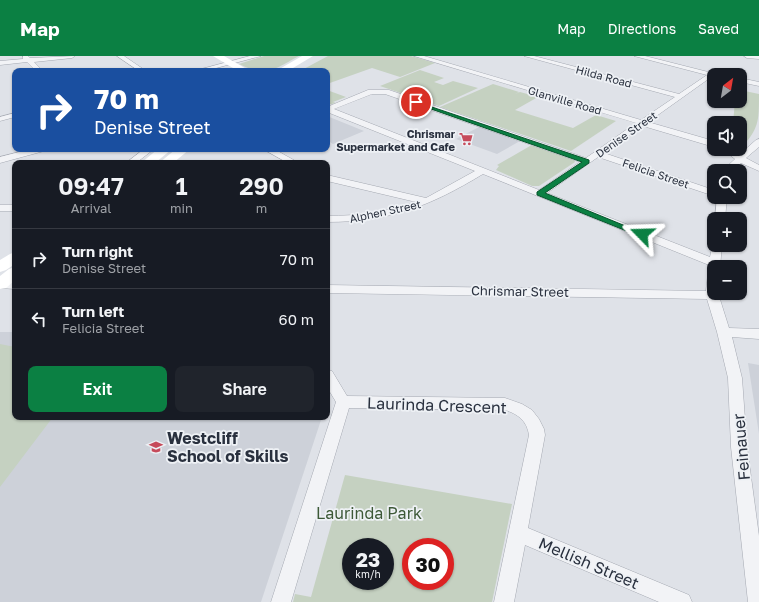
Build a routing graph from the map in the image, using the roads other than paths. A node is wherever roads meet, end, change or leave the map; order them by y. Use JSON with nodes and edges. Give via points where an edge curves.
{"nodes":[{"id":1,"x":72,"y":56,"type":"edge"},
{"id":2,"x":120,"y":56,"type":"edge"},
{"id":3,"x":217,"y":56,"type":"edge"},
{"id":4,"x":258,"y":56,"type":"edge"},
{"id":5,"x":309,"y":56,"type":"edge"},
{"id":6,"x":321,"y":56,"type":"edge"},
{"id":7,"x":417,"y":56,"type":"edge"},
{"id":8,"x":527,"y":56,"type":"edge"},
{"id":9,"x":637,"y":56,"type":"edge"},
{"id":10,"x":747,"y":56,"type":"edge"},
{"id":11,"x":759,"y":57,"type":"edge"},
{"id":12,"x":26,"y":58,"type":"edge"},
{"id":13,"x":0,"y":63,"type":"edge"},
{"id":14,"x":230,"y":63,"type":"junction"},
{"id":15,"x":37,"y":68,"type":"edge"},
{"id":16,"x":138,"y":68,"type":"edge"},
{"id":17,"x":209,"y":68,"type":"edge"},
{"id":18,"x":239,"y":68,"type":"edge"},
{"id":19,"x":287,"y":68,"type":"edge"},
{"id":20,"x":299,"y":68,"type":"edge"},
{"id":21,"x":707,"y":72,"type":"edge"},
{"id":22,"x":707,"y":79,"type":"edge"},
{"id":23,"x":747,"y":81,"type":"edge"},
{"id":24,"x":759,"y":84,"type":"edge"},
{"id":25,"x":680,"y":96,"type":"junction"},
{"id":26,"x":330,"y":108,"type":"edge"},
{"id":27,"x":330,"y":110,"type":"edge"},
{"id":28,"x":12,"y":116,"type":"edge"},
{"id":29,"x":0,"y":119,"type":"edge"},
{"id":30,"x":643,"y":123,"type":"junction"},
{"id":31,"x":707,"y":142,"type":"edge"},
{"id":32,"x":759,"y":142,"type":"edge"},
{"id":33,"x":30,"y":152,"type":"edge"},
{"id":34,"x":146,"y":152,"type":"edge"},
{"id":35,"x":162,"y":152,"type":"edge"},
{"id":36,"x":180,"y":152,"type":"edge"},
{"id":37,"x":273,"y":152,"type":"edge"},
{"id":38,"x":598,"y":154,"type":"junction"},
{"id":39,"x":738,"y":156,"type":"edge"},
{"id":40,"x":741,"y":158,"type":"junction"},
{"id":41,"x":0,"y":160,"type":"edge"},
{"id":42,"x":134,"y":160,"type":"edge"},
{"id":43,"x":151,"y":160,"type":"edge"},
{"id":44,"x":169,"y":160,"type":"edge"},
{"id":45,"x":288,"y":160,"type":"edge"},
{"id":46,"x":587,"y":161,"type":"junction"},
{"id":47,"x":734,"y":164,"type":"edge"},
{"id":48,"x":759,"y":168,"type":"edge"},
{"id":49,"x":482,"y":171,"type":"junction"},
{"id":50,"x":330,"y":179,"type":"edge"},
{"id":51,"x":707,"y":191,"type":"edge"},
{"id":52,"x":540,"y":194,"type":"junction"},
{"id":53,"x":427,"y":201,"type":"junction"},
{"id":54,"x":0,"y":208,"type":"edge"},
{"id":55,"x":12,"y":208,"type":"edge"},
{"id":56,"x":330,"y":219,"type":"edge"},
{"id":57,"x":12,"y":259,"type":"edge"},
{"id":58,"x":707,"y":264,"type":"edge"},
{"id":59,"x":0,"y":268,"type":"edge"},
{"id":60,"x":12,"y":274,"type":"edge"},
{"id":61,"x":0,"y":284,"type":"edge"},
{"id":62,"x":12,"y":284,"type":"edge"},
{"id":63,"x":330,"y":289,"type":"edge"},
{"id":64,"x":707,"y":295,"type":"edge"},
{"id":65,"x":714,"y":300,"type":"edge"},
{"id":66,"x":724,"y":332,"type":"junction"},
{"id":67,"x":759,"y":334,"type":"edge"},
{"id":68,"x":330,"y":380,"type":"edge"},
{"id":69,"x":343,"y":402,"type":"junction"},
{"id":70,"x":518,"y":533,"type":"junction"},
{"id":71,"x":281,"y":602,"type":"edge"},
{"id":72,"x":504,"y":602,"type":"edge"},
{"id":73,"x":682,"y":602,"type":"edge"},
{"id":74,"x":758,"y":602,"type":"edge"}],
"edges":[{"from":1,"to":12,"type":"street"},
{"from":2,"to":16,"type":"street"},
{"from":3,"to":14,"type":"main road"},
{"from":4,"to":14,"type":"street"},
{"from":5,"to":19,"type":"main road"},
{"from":6,"to":20,"type":"main road"},
{"from":7,"to":30,"type":"street","name":"Glanville Road"},
{"from":8,"to":25,"type":"street","name":"Hilda Road"},
{"from":9,"to":21,"type":"street"},
{"from":10,"to":11,"type":"street"},
{"from":12,"to":13,"type":"street"},
{"from":12,"to":15,"type":"street"},
{"from":14,"to":17,"type":"street"},
{"from":14,"to":18,"type":"main road"},
{"from":22,"to":25,"type":"street","name":"Denise Street"},
{"from":23,"to":24,"type":"street"},
{"from":25,"to":30,"type":"street","name":"Denise Street"},
{"from":26,"to":46,"type":"street","via":[[371,92],[386,92]]},
{"from":27,"to":49,"type":"street"},
{"from":28,"to":29,"type":"street"},
{"from":30,"to":31,"type":"street","name":"Glanville Road"},
{"from":30,"to":38,"type":"street","name":"Denise Street"},
{"from":32,"to":40,"type":"street"},
{"from":33,"to":41,"type":"street"},
{"from":34,"to":42,"type":"street"},
{"from":35,"to":43,"type":"main road"},
{"from":36,"to":44,"type":"main road"},
{"from":37,"to":45,"type":"street"},
{"from":38,"to":46,"type":"street","name":"Denise Street"},
{"from":38,"to":51,"type":"street","name":"Felicia Street"},
{"from":39,"to":40,"type":"street"},
{"from":40,"to":47,"type":"street"},
{"from":40,"to":48,"type":"street"},
{"from":46,"to":52,"type":"street","name":"Denise Street"},
{"from":49,"to":52,"type":"street"},
{"from":49,"to":53,"type":"street","name":"Alphen Street"},
{"from":50,"to":53,"type":"street"},
{"from":52,"to":58,"type":"street"},
{"from":53,"to":56,"type":"street","name":"Alphen Street","via":[[359,218]]},
{"from":54,"to":55,"type":"street"},
{"from":57,"to":59,"type":"main road"},
{"from":60,"to":61,"type":"main road"},
{"from":61,"to":62,"type":"street"},
{"from":63,"to":64,"type":"street","name":"Chrismar Street"},
{"from":65,"to":66,"type":"street","name":"Feinauer"},
{"from":66,"to":67,"type":"street"},
{"from":66,"to":74,"type":"street","name":"Feinauer","via":[[735,378],[739,447]]},
{"from":68,"to":69,"type":"street"},
{"from":69,"to":70,"type":"street","name":"Laurinda Crescent","via":[[505,404],[527,414],[535,424],[537,435]]},
{"from":69,"to":71,"type":"street"},
{"from":70,"to":72,"type":"street","name":"Laurinda Crescent"},
{"from":70,"to":73,"type":"street","name":"Mellish Street"}]}
